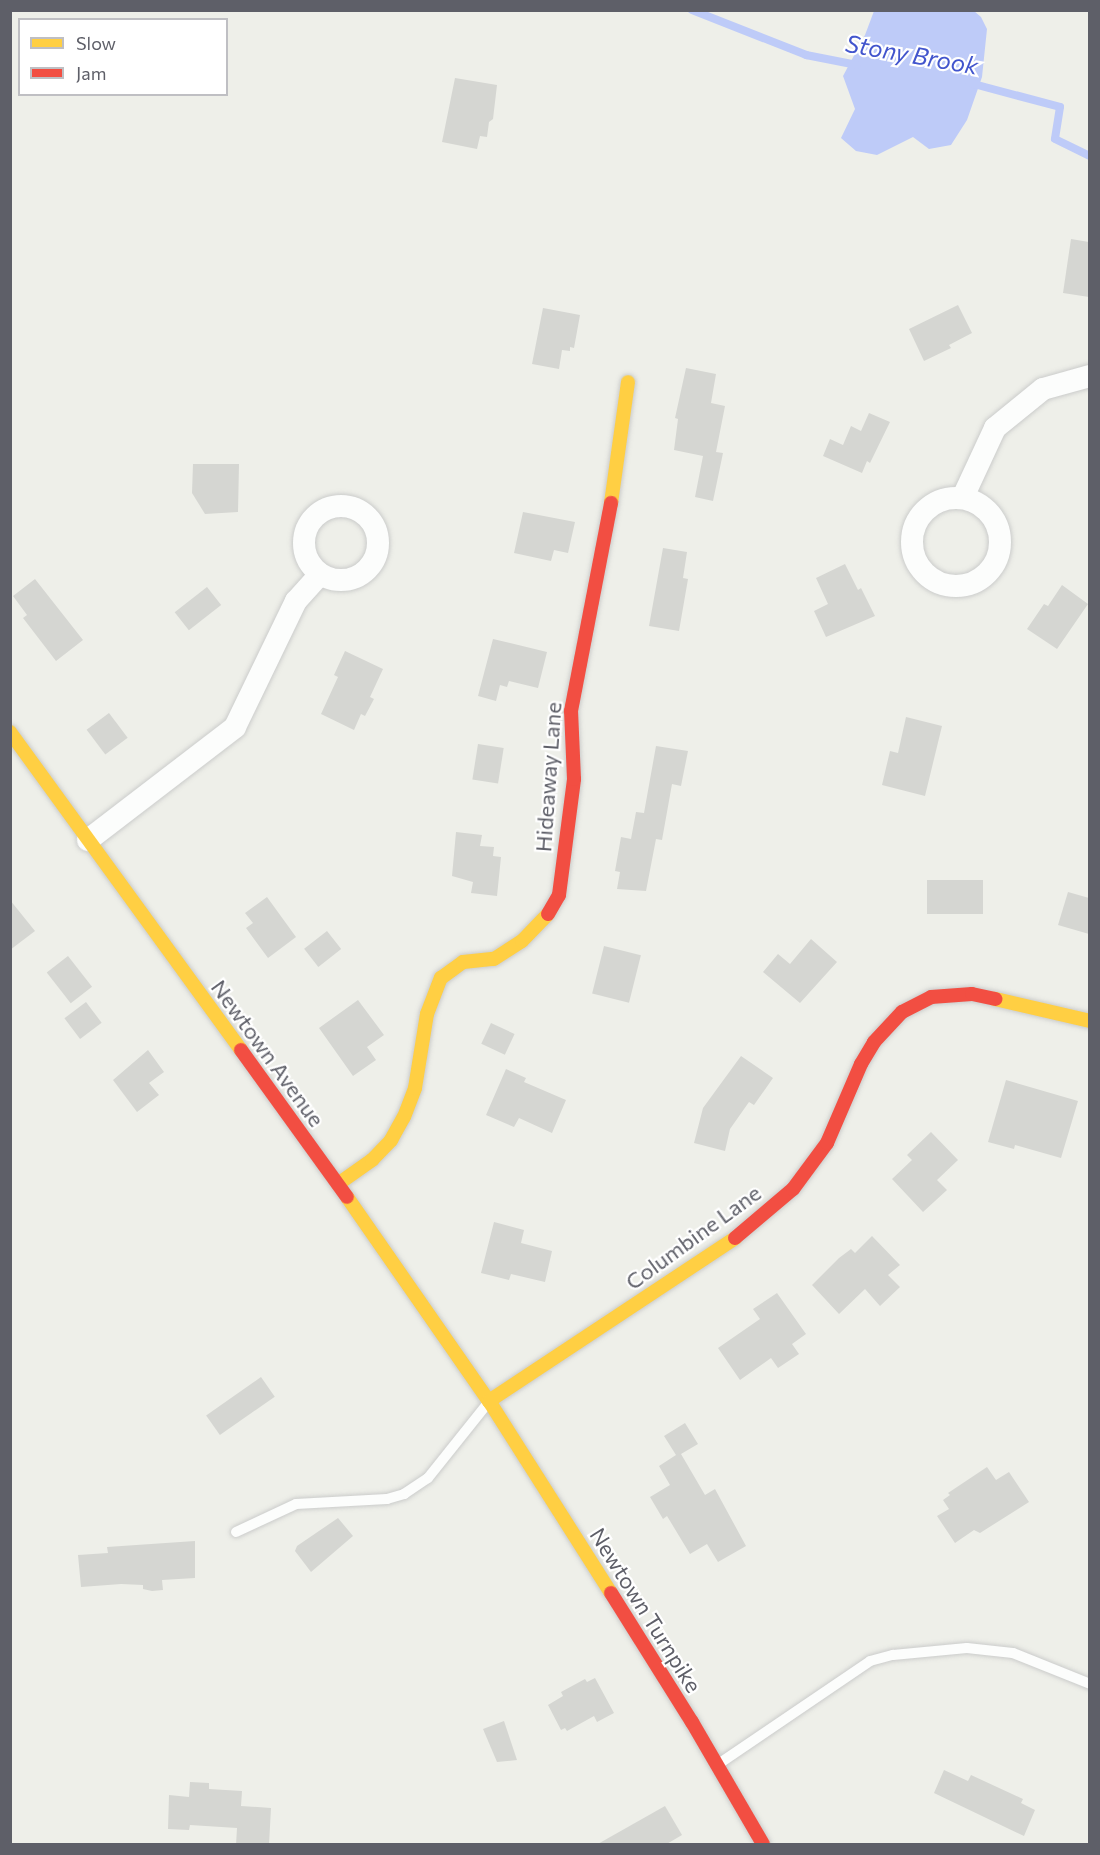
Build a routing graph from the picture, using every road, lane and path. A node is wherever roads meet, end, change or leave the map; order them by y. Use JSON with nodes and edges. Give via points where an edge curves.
{"nodes":[{"id":1,"x":1089,"y":376,"type":"edge"},
{"id":2,"x":628,"y":382,"type":"dead end"},
{"id":3,"x":963,"y":497,"type":"dead end"},
{"id":4,"x":320,"y":574,"type":"dead end"},
{"id":5,"x":10,"y":732,"type":"edge"},
{"id":6,"x":88,"y":840,"type":"junction"},
{"id":7,"x":1089,"y":1021,"type":"edge"},
{"id":8,"x":338,"y":1184,"type":"junction"},
{"id":9,"x":489,"y":1401,"type":"junction"},
{"id":10,"x":236,"y":1532,"type":"dead end"},
{"id":11,"x":1089,"y":1684,"type":"edge"},
{"id":12,"x":717,"y":1764,"type":"junction"},
{"id":13,"x":763,"y":1845,"type":"edge"}],
"edges":[{"from":1,"to":3,"type":"street","via":[[1043,389],[995,428]]},
{"from":2,"to":8,"type":"street","name":"Hideaway Lane","via":[[607,535],[571,711],[574,779],[559,894],[544,921],[522,941],[494,958],[463,962],[441,978],[427,1014],[415,1088],[404,1117],[392,1140]]},
{"from":4,"to":6,"type":"street","via":[[296,601],[235,727]]},
{"from":5,"to":6,"type":"street","name":"Newtown Avenue"},
{"from":6,"to":8,"type":"street","name":"Newtown Avenue"},
{"from":7,"to":9,"type":"street","name":"Columbine Lane","via":[[972,994],[952,993],[916,1003],[874,1042],[827,1143],[793,1189],[724,1247]]},
{"from":8,"to":9,"type":"street","name":"Newtown Avenue"},
{"from":9,"to":10,"type":"lane","via":[[428,1478],[404,1494],[387,1499],[296,1504]]},
{"from":9,"to":12,"type":"street","name":"Newtown Turnpike"},
{"from":11,"to":12,"type":"lane","via":[[1013,1653],[967,1648],[893,1655],[870,1661]]},
{"from":12,"to":13,"type":"street","name":"Newtown Turnpike"}]}
